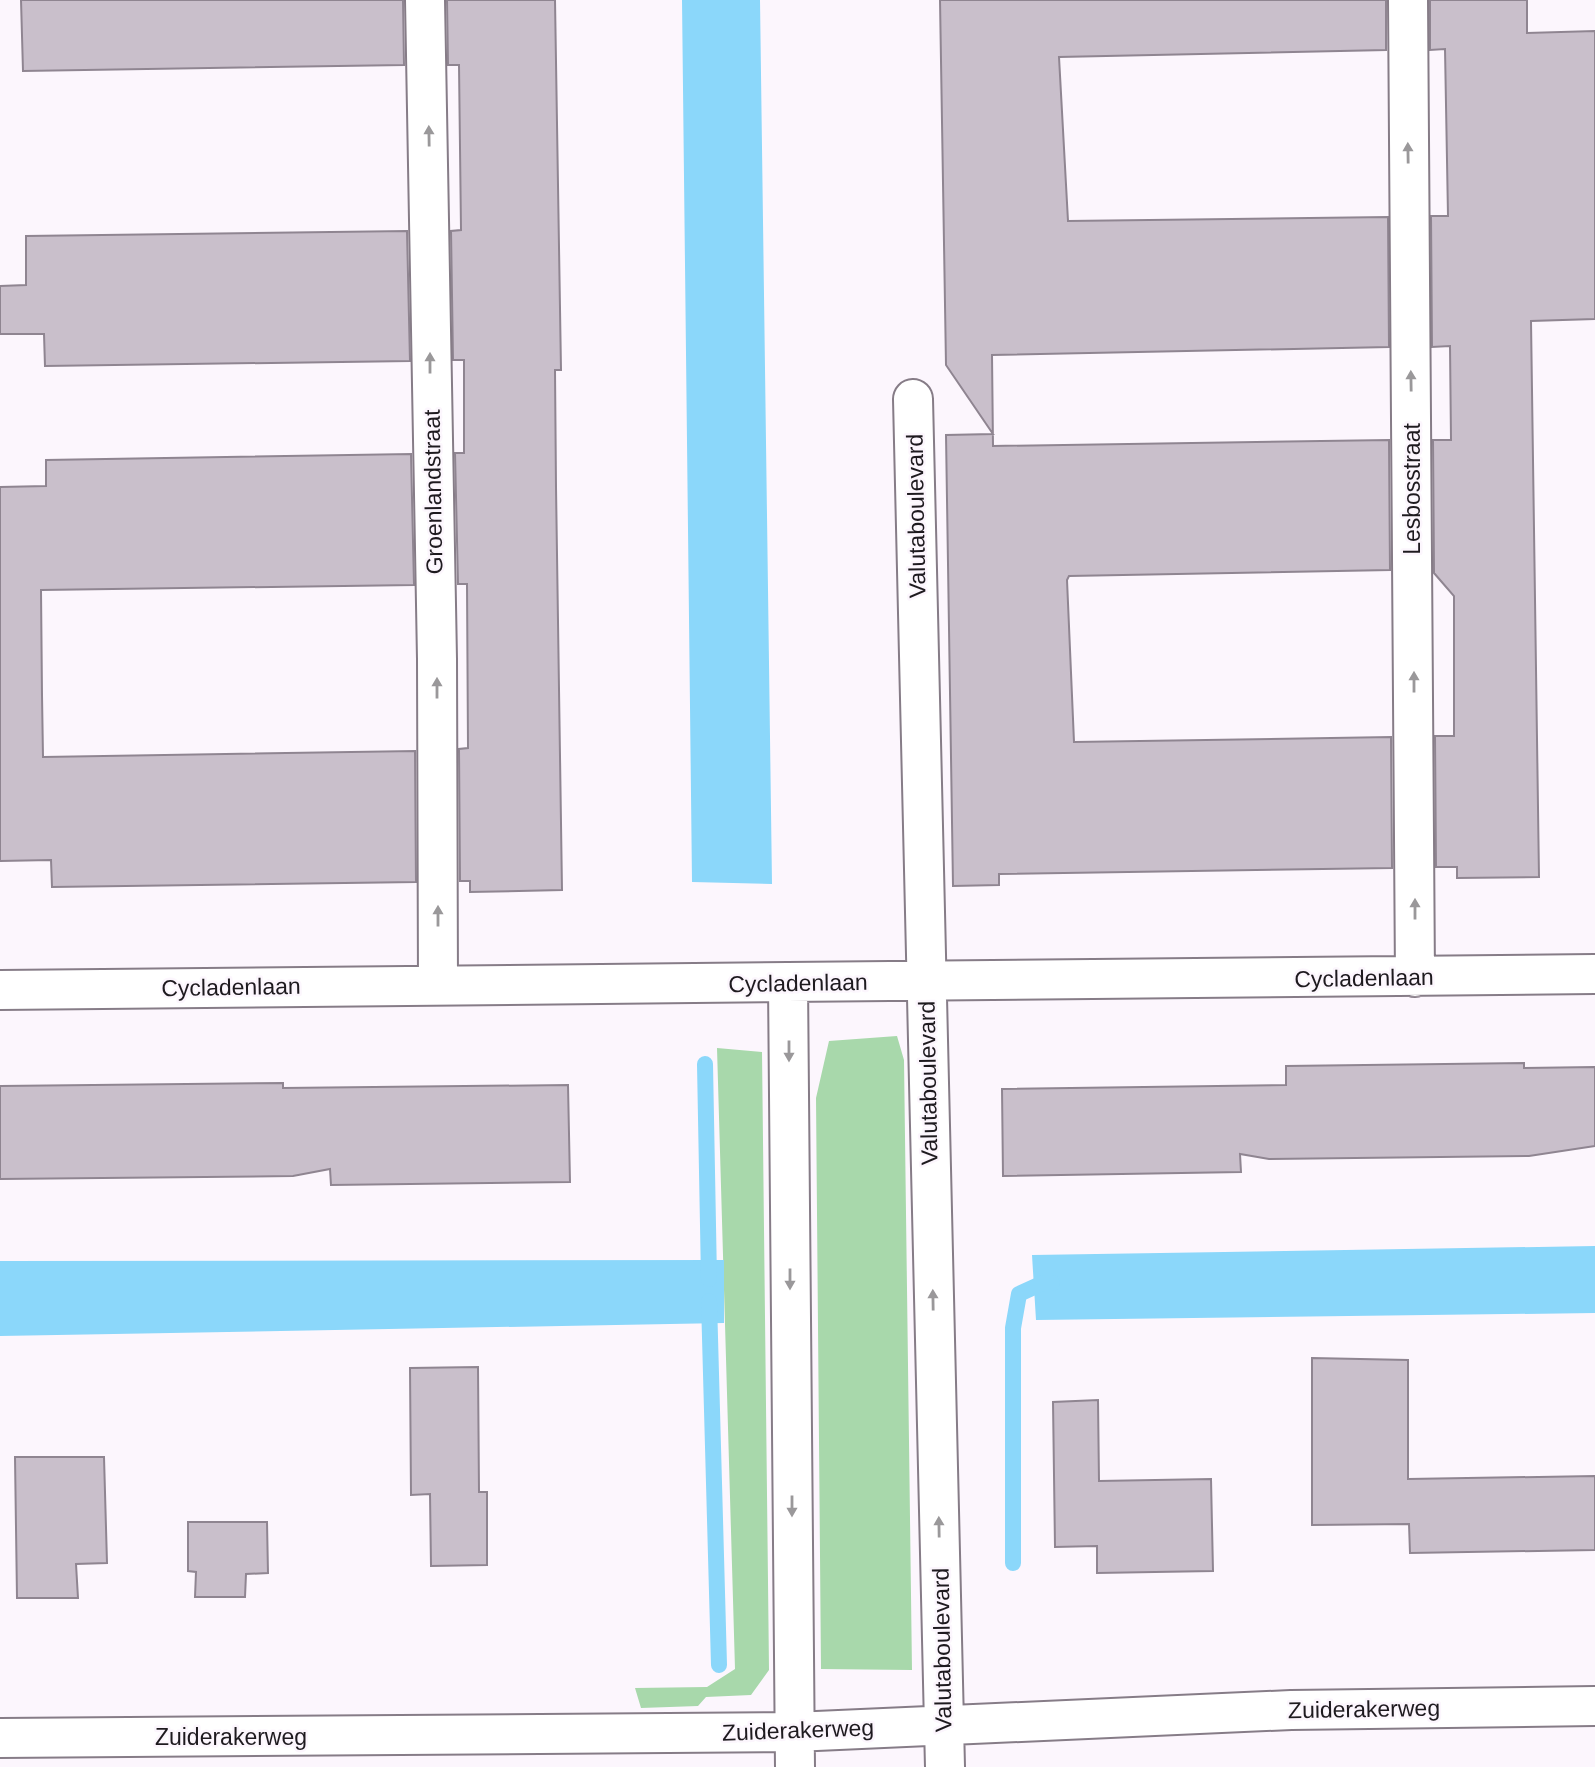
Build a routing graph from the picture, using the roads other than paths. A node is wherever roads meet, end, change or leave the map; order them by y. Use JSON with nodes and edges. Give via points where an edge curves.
{"nodes":[{"id":1,"x":425,"y":0,"type":"edge"},
{"id":2,"x":1408,"y":0,"type":"edge"},
{"id":3,"x":914,"y":399,"type":"dead end"},
{"id":4,"x":1595,"y":974,"type":"edge"},
{"id":5,"x":1415,"y":977,"type":"junction"},
{"id":6,"x":925,"y":981,"type":"junction"},
{"id":7,"x":776,"y":983,"type":"junction"},
{"id":8,"x":438,"y":984,"type":"junction"},
{"id":9,"x":0,"y":990,"type":"edge"},
{"id":10,"x":1595,"y":1706,"type":"edge"},
{"id":11,"x":943,"y":1723,"type":"junction"},
{"id":12,"x":0,"y":1738,"type":"edge"},
{"id":13,"x":794,"y":1750,"type":"edge"},
{"id":14,"x":944,"y":1767,"type":"edge"}],
"edges":[{"from":8,"to":1,"type":"street","name":"Groenlandstraat","one_way":true},
{"from":5,"to":2,"type":"street","name":"Lesbosstraat","one_way":true},
{"from":3,"to":6,"type":"street","name":"Valutaboulevard"},
{"from":4,"to":5,"type":"street","name":"Cycladenlaan"},
{"from":5,"to":6,"type":"street","name":"Cycladenlaan"},
{"from":6,"to":7,"type":"street","name":"Cycladenlaan"},
{"from":11,"to":6,"type":"street","name":"Valutaboulevard","one_way":true},
{"from":7,"to":8,"type":"street","name":"Cycladenlaan"},
{"from":7,"to":13,"type":"street","one_way":true},
{"from":8,"to":9,"type":"street","name":"Cycladenlaan"},
{"from":10,"to":11,"type":"street","name":"Zuiderakerweg","via":[[1292,1710]]},
{"from":11,"to":13,"type":"street","name":"Zuiderakerweg"},
{"from":11,"to":14,"type":"street","name":"Valutaboulevard"},
{"from":12,"to":13,"type":"street","name":"Zuiderakerweg"}]}
